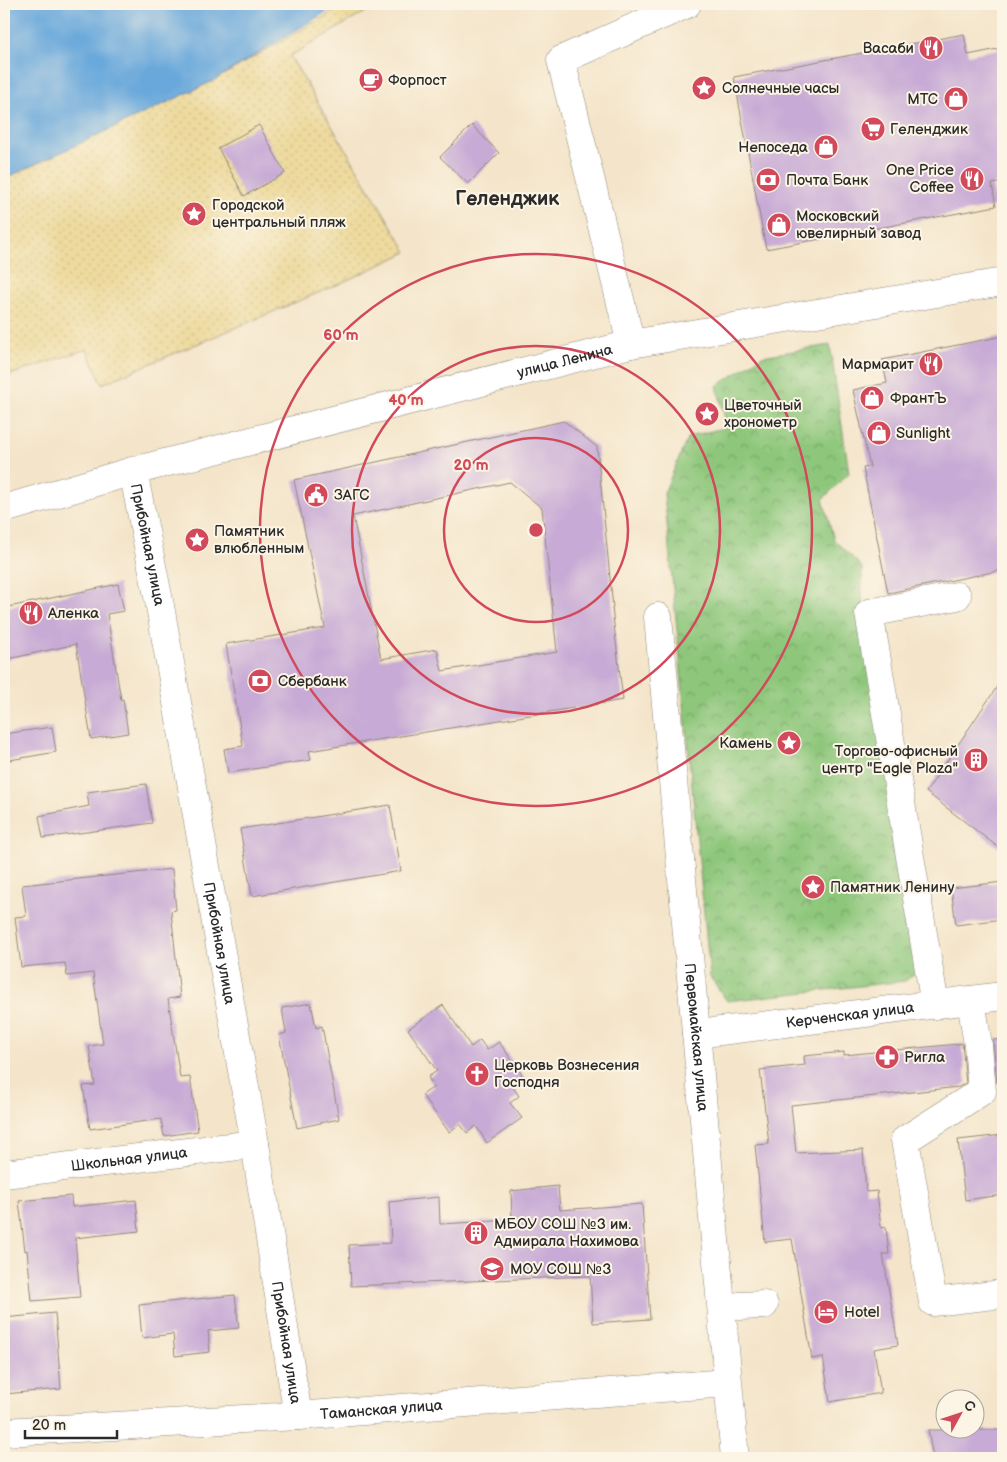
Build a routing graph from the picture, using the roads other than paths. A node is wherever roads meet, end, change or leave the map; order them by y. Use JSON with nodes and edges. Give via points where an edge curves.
{"nodes":[{"id":1,"x":687,"y":4,"type":"edge"},
{"id":2,"x":1003,"y":282,"type":"edge"},
{"id":3,"x":632,"y":344,"type":"junction"},
{"id":4,"x":133,"y":471,"type":"junction"},
{"id":5,"x":4,"y":509,"type":"edge"},
{"id":6,"x":957,"y":596,"type":"dead end"},
{"id":7,"x":658,"y":616,"type":"dead end"},
{"id":8,"x":1003,"y":996,"type":"edge"},
{"id":9,"x":971,"y":1000,"type":"junction"},
{"id":10,"x":935,"y":1004,"type":"junction"},
{"id":11,"x":696,"y":1034,"type":"junction"},
{"id":12,"x":255,"y":1144,"type":"junction"},
{"id":13,"x":4,"y":1174,"type":"edge"},
{"id":14,"x":1003,"y":1294,"type":"edge"},
{"id":15,"x":727,"y":1383,"type":"junction"},
{"id":16,"x":298,"y":1416,"type":"junction"},
{"id":17,"x":4,"y":1432,"type":"edge"},
{"id":18,"x":735,"y":1458,"type":"edge"}],
"edges":[{"from":1,"to":3,"type":"street","via":[[561,60]]},
{"from":2,"to":3,"type":"street","name":"улица Ленина"},
{"from":3,"to":4,"type":"street","name":"улица Ленина"},
{"from":4,"to":5,"type":"street","name":"улица Ленина"},
{"from":4,"to":12,"type":"street","name":"Прибойная улица"},
{"from":6,"to":10,"type":"street","via":[[869,613]]},
{"from":7,"to":11,"type":"street","name":"Первомайская улица"},
{"from":8,"to":9,"type":"street","name":"Керченская улица"},
{"from":9,"to":10,"type":"street","name":"Керченская улица"},
{"from":9,"to":14,"type":"street","via":[[982,1091],[905,1140],[933,1302]]},
{"from":10,"to":11,"type":"street","name":"Керченская улица"},
{"from":11,"to":15,"type":"street","name":"Первомайская улица"},
{"from":12,"to":13,"type":"street","name":"Школьная улица"},
{"from":12,"to":16,"type":"street","name":"Прибойная улица"},
{"from":15,"to":16,"type":"street","name":"Таманская улица"},
{"from":15,"to":18,"type":"street","name":"Первомайская улица"},
{"from":16,"to":17,"type":"street","name":"Таманская улица"}]}
